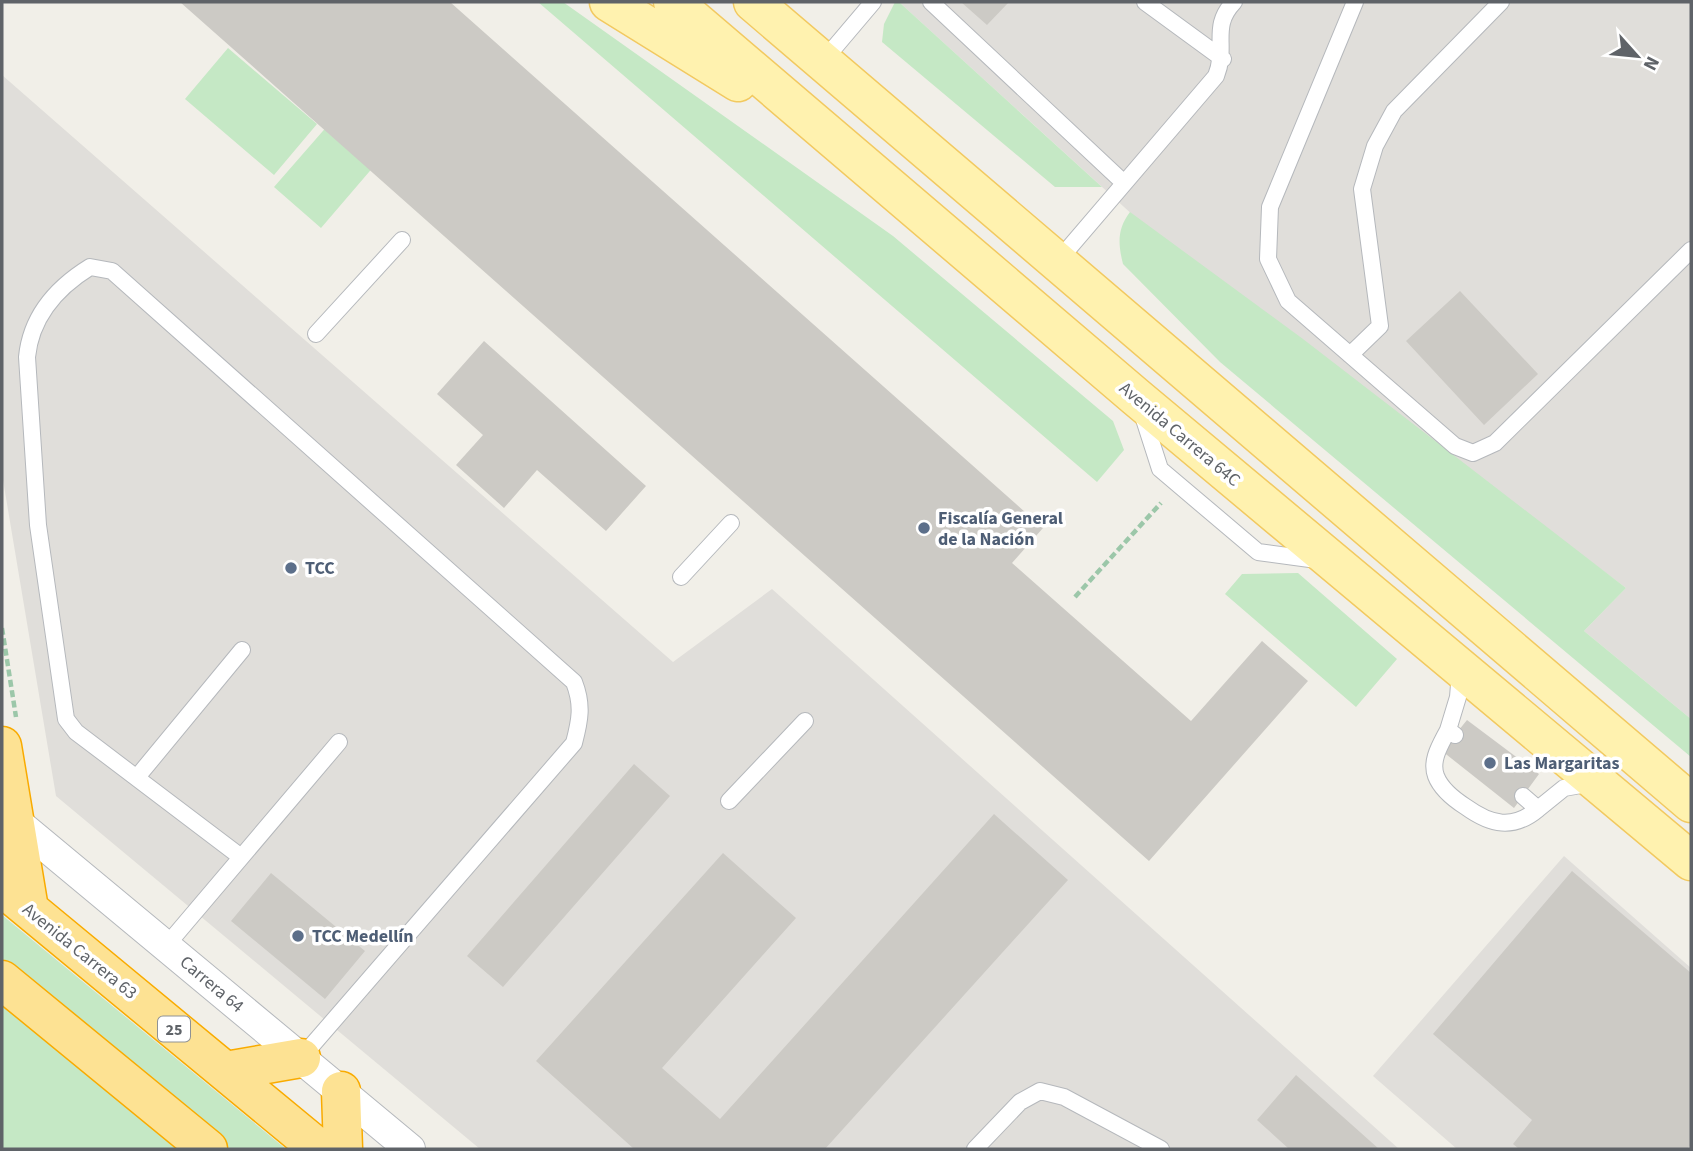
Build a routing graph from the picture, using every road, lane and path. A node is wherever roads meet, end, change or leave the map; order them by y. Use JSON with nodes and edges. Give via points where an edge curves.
{"nodes":[{"id":1,"x":609,"y":2,"type":"edge"},
{"id":2,"x":673,"y":2,"type":"edge"},
{"id":3,"x":753,"y":2,"type":"edge"},
{"id":4,"x":776,"y":2,"type":"edge"},
{"id":5,"x":873,"y":2,"type":"edge"},
{"id":6,"x":931,"y":2,"type":"edge"},
{"id":7,"x":1145,"y":2,"type":"edge"},
{"id":8,"x":1234,"y":2,"type":"edge"},
{"id":9,"x":1355,"y":2,"type":"edge"},
{"id":10,"x":1501,"y":2,"type":"edge"},
{"id":11,"x":1223,"y":59,"type":"junction"},
{"id":12,"x":823,"y":61,"type":"junction"},
{"id":13,"x":848,"y":151,"type":"junction"},
{"id":14,"x":1124,"y":183,"type":"junction"},
{"id":15,"x":402,"y":240,"type":"dead end"},
{"id":16,"x":1691,"y":250,"type":"edge"},
{"id":17,"x":1057,"y":262,"type":"junction"},
{"id":18,"x":316,"y":334,"type":"dead end"},
{"id":19,"x":1350,"y":355,"type":"junction"},
{"id":20,"x":1161,"y":503,"type":"dead end"},
{"id":21,"x":731,"y":523,"type":"dead end"},
{"id":22,"x":681,"y":577,"type":"dead end"},
{"id":23,"x":1075,"y":597,"type":"dead end"},
{"id":24,"x":2,"y":628,"type":"edge"},
{"id":25,"x":242,"y":650,"type":"dead end"},
{"id":26,"x":1460,"y":667,"type":"junction"},
{"id":27,"x":805,"y":721,"type":"dead end"},
{"id":28,"x":9,"y":733,"type":"edge"},
{"id":29,"x":339,"y":742,"type":"dead end"},
{"id":30,"x":138,"y":776,"type":"junction"},
{"id":31,"x":1598,"y":782,"type":"junction"},
{"id":32,"x":1523,"y":796,"type":"dead end"},
{"id":33,"x":729,"y":801,"type":"dead end"},
{"id":34,"x":1691,"y":803,"type":"edge"},
{"id":35,"x":1538,"y":809,"type":"junction"},
{"id":36,"x":14,"y":820,"type":"junction"},
{"id":37,"x":241,"y":857,"type":"junction"},
{"id":38,"x":1691,"y":861,"type":"edge"},
{"id":39,"x":15,"y":898,"type":"edge"},
{"id":40,"x":166,"y":946,"type":"junction"},
{"id":41,"x":2,"y":980,"type":"edge"},
{"id":42,"x":301,"y":1058,"type":"junction"},
{"id":43,"x":226,"y":1071,"type":"junction"},
{"id":44,"x":341,"y":1091,"type":"junction"},
{"id":45,"x":208,"y":1149,"type":"edge"},
{"id":46,"x":319,"y":1149,"type":"edge"},
{"id":47,"x":343,"y":1149,"type":"edge"},
{"id":48,"x":411,"y":1149,"type":"edge"},
{"id":49,"x":975,"y":1149,"type":"edge"},
{"id":50,"x":1161,"y":1149,"type":"edge"}],
"edges":[{"from":1,"to":13,"type":"main road"},
{"from":2,"to":13,"type":"main road","name":"Avenida Carrera 64C"},
{"from":3,"to":12,"type":"main road"},
{"from":4,"to":12,"type":"main road"},
{"from":5,"to":12,"type":"lane"},
{"from":6,"to":14,"type":"lane"},
{"from":7,"to":11,"type":"lane"},
{"from":8,"to":11,"type":"lane","via":[[1221,22]]},
{"from":9,"to":19,"type":"lane","via":[[1270,207],[1268,259],[1288,301]]},
{"from":10,"to":19,"type":"lane","via":[[1394,111],[1376,146],[1362,189],[1380,326]]},
{"from":11,"to":14,"type":"lane","via":[[1216,76]]},
{"from":12,"to":17,"type":"main road"},
{"from":13,"to":26,"type":"main road","name":"Avenida Carrera 64C"},
{"from":14,"to":17,"type":"lane"},
{"from":15,"to":18,"type":"lane"},
{"from":16,"to":19,"type":"lane","via":[[1495,443],[1473,453],[1455,446]]},
{"from":17,"to":34,"type":"main road"},
{"from":20,"to":23,"type":"path"},
{"from":21,"to":22,"type":"lane"},
{"from":24,"to":28,"type":"path"},
{"from":25,"to":30,"type":"lane"},
{"from":26,"to":31,"type":"main road","name":"Avenida Carrera 64C"},
{"from":26,"to":35,"type":"lane","via":[[1451,733],[1436,754],[1436,775],[1452,798],[1497,824],[1524,821]]},
{"from":27,"to":33,"type":"lane"},
{"from":28,"to":36,"type":"highway"},
{"from":29,"to":37,"type":"lane"},
{"from":30,"to":37,"type":"lane"},
{"from":30,"to":42,"type":"lane","via":[[76,732],[66,719],[38,525],[26,357],[29,337],[37,317],[75,276],[90,267],[112,271],[574,682],[581,700],[574,743]]},
{"from":31,"to":35,"type":"lane","via":[[1564,788]]},
{"from":31,"to":38,"type":"main road","name":"Avenida Carrera 64C"},
{"from":32,"to":35,"type":"lane"},
{"from":36,"to":39,"type":"highway"},
{"from":36,"to":40,"type":"street","name":"Carrera 64"},
{"from":37,"to":40,"type":"lane"},
{"from":39,"to":43,"type":"highway","name":"Avenida Carrera 63","number":"25"},
{"from":40,"to":42,"type":"street","name":"Carrera 64"},
{"from":41,"to":45,"type":"highway"},
{"from":42,"to":43,"type":"highway"},
{"from":42,"to":44,"type":"street","name":"Carrera 64"},
{"from":43,"to":46,"type":"highway","name":"Avenida Carrera 63","number":"25"},
{"from":44,"to":47,"type":"highway"},
{"from":44,"to":48,"type":"street","name":"Carrera 64"},
{"from":49,"to":50,"type":"lane","via":[[1020,1102],[1040,1091],[1064,1097]]}]}
